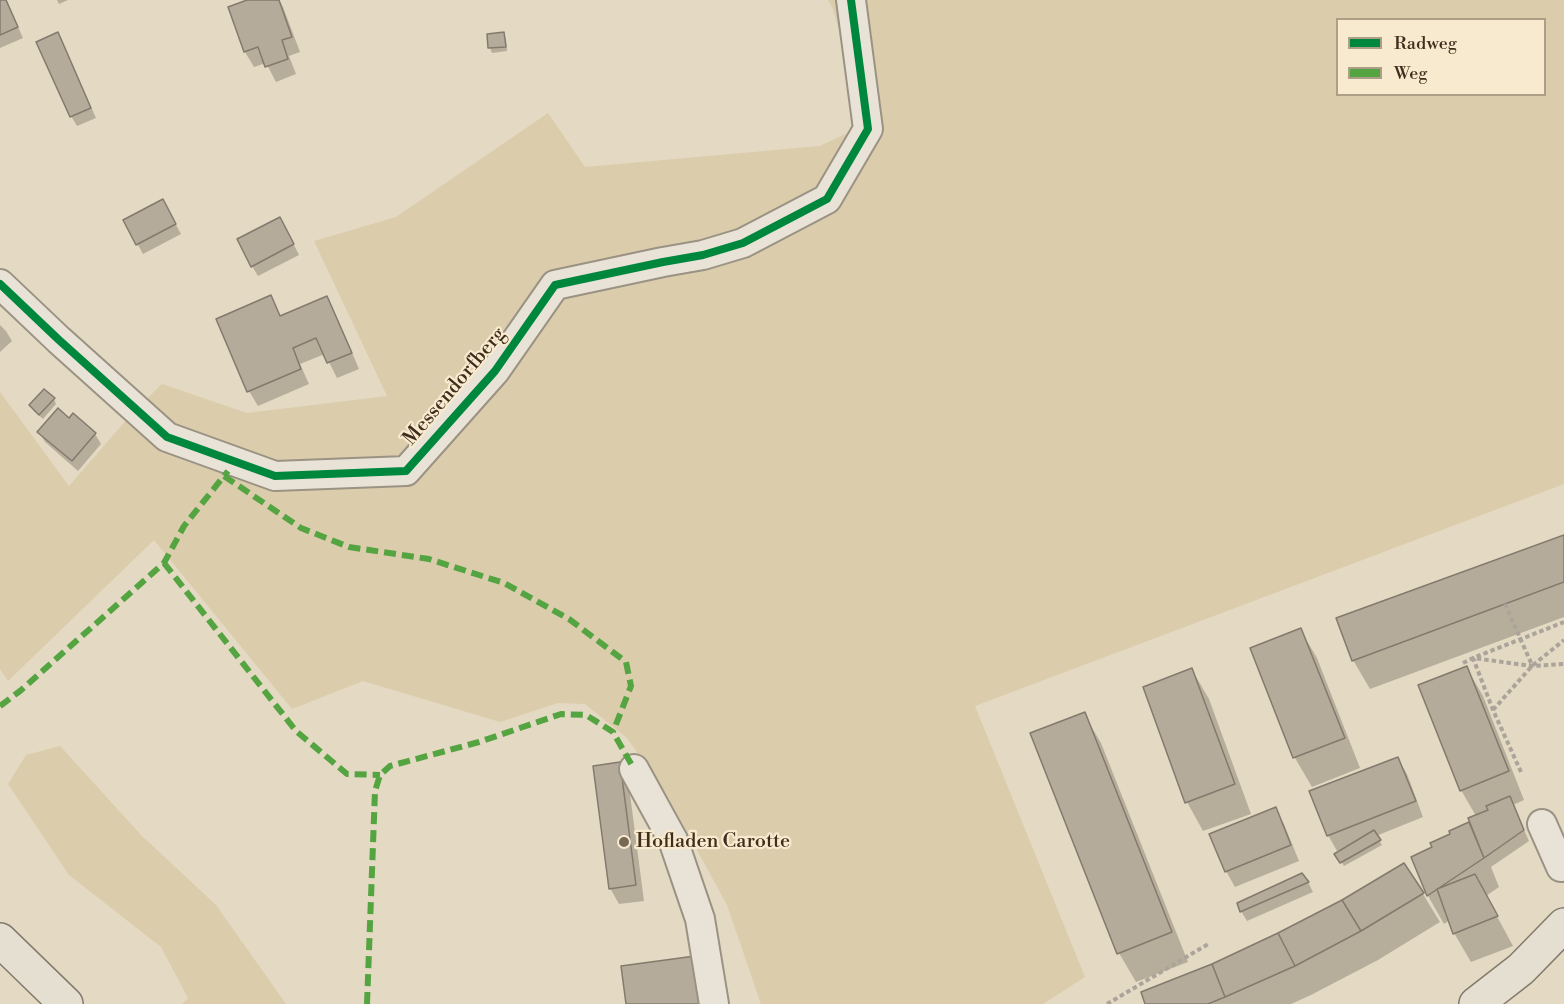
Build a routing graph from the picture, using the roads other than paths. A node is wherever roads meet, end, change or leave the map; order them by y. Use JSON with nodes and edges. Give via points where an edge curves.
{"nodes":[{"id":1,"x":851,"y":0,"type":"edge"},
{"id":2,"x":0,"y":284,"type":"edge"},
{"id":3,"x":634,"y":770,"type":"dead end"},
{"id":4,"x":1542,"y":824,"type":"dead end"},
{"id":5,"x":1556,"y":870,"type":"edge"},
{"id":6,"x":1564,"y":925,"type":"edge"},
{"id":7,"x":0,"y":940,"type":"edge"},
{"id":8,"x":66,"y":1004,"type":"edge"},
{"id":9,"x":714,"y":1004,"type":"edge"},
{"id":10,"x":1476,"y":1004,"type":"edge"}],
"edges":[{"from":1,"to":2,"type":"street","name":"Messendorfberg","via":[[868,129],[826,199],[743,243],[555,285],[495,370],[406,471],[275,476],[167,437]]},
{"from":3,"to":9,"type":"street","via":[[673,840],[700,919]]},
{"from":4,"to":5,"type":"street"},
{"from":6,"to":10,"type":"main road","via":[[1521,969]]},
{"from":7,"to":8,"type":"main road"}]}
